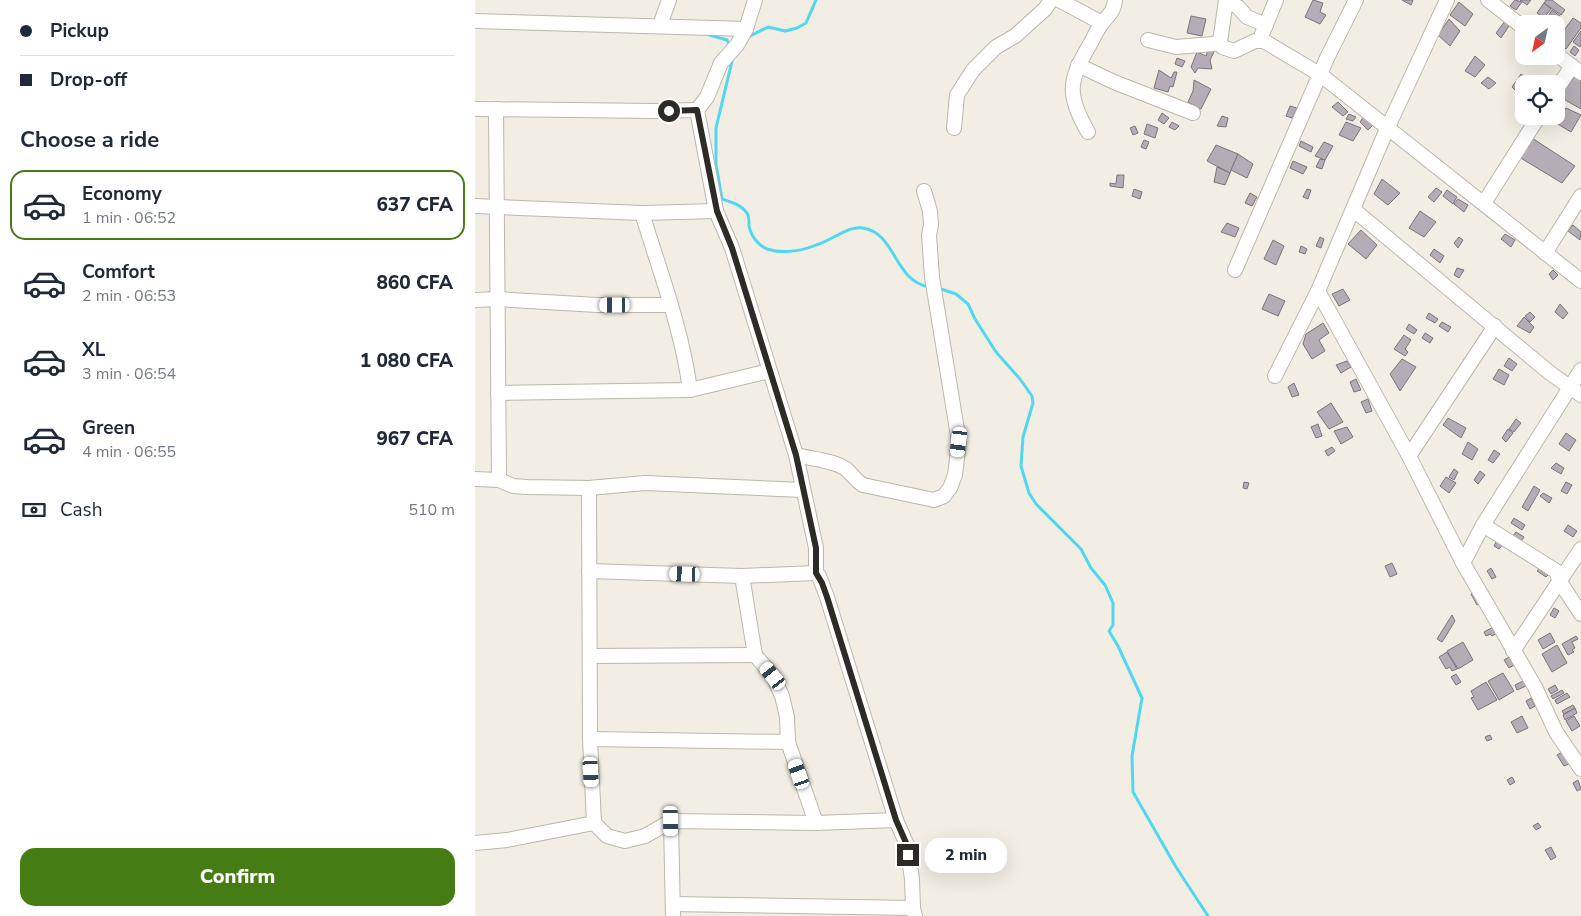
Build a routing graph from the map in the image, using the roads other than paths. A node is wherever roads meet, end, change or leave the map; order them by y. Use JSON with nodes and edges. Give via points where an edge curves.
{"nodes":[{"id":1,"x":669,"y":0,"type":"edge"},
{"id":2,"x":755,"y":0,"type":"edge"},
{"id":3,"x":1051,"y":0,"type":"edge"},
{"id":4,"x":1059,"y":0,"type":"edge"},
{"id":5,"x":1115,"y":0,"type":"edge"},
{"id":6,"x":1276,"y":0,"type":"edge"},
{"id":7,"x":1356,"y":0,"type":"edge"},
{"id":8,"x":1447,"y":0,"type":"edge"},
{"id":9,"x":1488,"y":0,"type":"edge"},
{"id":10,"x":1232,"y":2,"type":"edge"},
{"id":11,"x":475,"y":21,"type":"edge"},
{"id":12,"x":1515,"y":21,"type":"edge"},
{"id":13,"x":1102,"y":23,"type":"junction"},
{"id":14,"x":1266,"y":25,"type":"junction"},
{"id":15,"x":660,"y":26,"type":"junction"},
{"id":16,"x":745,"y":29,"type":"junction"},
{"id":17,"x":1148,"y":40,"type":"dead end"},
{"id":18,"x":1259,"y":40,"type":"junction"},
{"id":19,"x":1220,"y":42,"type":"junction"},
{"id":20,"x":1565,"y":61,"type":"edge"},
{"id":21,"x":1077,"y":65,"type":"junction"},
{"id":22,"x":1576,"y":69,"type":"edge"},
{"id":23,"x":1321,"y":75,"type":"junction"},
{"id":24,"x":1565,"y":81,"type":"edge"},
{"id":25,"x":475,"y":109,"type":"edge"},
{"id":26,"x":496,"y":109,"type":"junction"},
{"id":27,"x":697,"y":110,"type":"junction"},
{"id":28,"x":1193,"y":113,"type":"dead end"},
{"id":29,"x":1533,"y":125,"type":"edge"},
{"id":30,"x":954,"y":128,"type":"dead end"},
{"id":31,"x":1387,"y":129,"type":"junction"},
{"id":32,"x":1088,"y":132,"type":"dead end"},
{"id":33,"x":924,"y":191,"type":"dead end"},
{"id":34,"x":1581,"y":196,"type":"edge"},
{"id":35,"x":1484,"y":203,"type":"junction"},
{"id":36,"x":475,"y":206,"type":"edge"},
{"id":37,"x":496,"y":207,"type":"junction"},
{"id":38,"x":1354,"y":210,"type":"junction"},
{"id":39,"x":717,"y":211,"type":"junction"},
{"id":40,"x":643,"y":213,"type":"junction"},
{"id":41,"x":1545,"y":253,"type":"junction"},
{"id":42,"x":1235,"y":270,"type":"dead end"},
{"id":43,"x":1581,"y":281,"type":"edge"},
{"id":44,"x":1319,"y":291,"type":"junction"},
{"id":45,"x":497,"y":299,"type":"junction"},
{"id":46,"x":475,"y":300,"type":"edge"},
{"id":47,"x":671,"y":305,"type":"junction"},
{"id":48,"x":1495,"y":326,"type":"junction"},
{"id":49,"x":1581,"y":370,"type":"edge"},
{"id":50,"x":769,"y":371,"type":"junction"},
{"id":51,"x":1275,"y":376,"type":"dead end"},
{"id":52,"x":690,"y":390,"type":"junction"},
{"id":53,"x":1575,"y":391,"type":"edge"},
{"id":54,"x":497,"y":393,"type":"junction"},
{"id":55,"x":796,"y":455,"type":"junction"},
{"id":56,"x":1409,"y":456,"type":"junction"},
{"id":57,"x":475,"y":479,"type":"edge"},
{"id":58,"x":499,"y":480,"type":"junction"},
{"id":59,"x":589,"y":488,"type":"junction"},
{"id":60,"x":803,"y":490,"type":"junction"},
{"id":61,"x":1483,"y":525,"type":"junction"},
{"id":62,"x":1581,"y":549,"type":"edge"},
{"id":63,"x":1463,"y":563,"type":"junction"},
{"id":64,"x":589,"y":571,"type":"junction"},
{"id":65,"x":816,"y":573,"type":"junction"},
{"id":66,"x":742,"y":576,"type":"junction"},
{"id":67,"x":1560,"y":582,"type":"junction"},
{"id":68,"x":1581,"y":614,"type":"edge"},
{"id":69,"x":1513,"y":651,"type":"junction"},
{"id":70,"x":755,"y":654,"type":"junction"},
{"id":71,"x":591,"y":656,"type":"junction"},
{"id":72,"x":590,"y":739,"type":"junction"},
{"id":73,"x":788,"y":742,"type":"junction"},
{"id":74,"x":1581,"y":769,"type":"edge"},
{"id":75,"x":896,"y":820,"type":"junction"},
{"id":76,"x":671,"y":821,"type":"junction"},
{"id":77,"x":817,"y":822,"type":"junction"},
{"id":78,"x":594,"y":823,"type":"junction"},
{"id":79,"x":475,"y":844,"type":"edge"},
{"id":80,"x":673,"y":910,"type":"edge"},
{"id":81,"x":914,"y":912,"type":"edge"}],
"edges":[{"from":1,"to":15,"type":"street"},
{"from":2,"to":16,"type":"street"},
{"from":3,"to":30,"type":"street","via":[[1015,36],[995,47],[973,70],[957,95]]},
{"from":4,"to":13,"type":"street"},
{"from":5,"to":13,"type":"street","via":[[1111,14]]},
{"from":6,"to":14,"type":"street"},
{"from":7,"to":23,"type":"street"},
{"from":8,"to":31,"type":"street"},
{"from":9,"to":12,"type":"street"},
{"from":10,"to":14,"type":"street","via":[[1247,18]]},
{"from":10,"to":19,"type":"street"},
{"from":11,"to":15,"type":"street"},
{"from":13,"to":21,"type":"street"},
{"from":14,"to":18,"type":"street"},
{"from":15,"to":16,"type":"street"},
{"from":16,"to":27,"type":"street","via":[[737,45],[721,63],[707,97]]},
{"from":17,"to":19,"type":"street","via":[[1176,47]]},
{"from":18,"to":19,"type":"street","via":[[1234,51],[1222,47]]},
{"from":18,"to":23,"type":"street"},
{"from":20,"to":22,"type":"street"},
{"from":21,"to":28,"type":"street"},
{"from":21,"to":32,"type":"street","via":[[1072,91]]},
{"from":22,"to":24,"type":"street"},
{"from":23,"to":31,"type":"street"},
{"from":23,"to":42,"type":"street"},
{"from":25,"to":26,"type":"street"},
{"from":26,"to":27,"type":"street"},
{"from":26,"to":37,"type":"street"},
{"from":27,"to":39,"type":"street"},
{"from":29,"to":35,"type":"street"},
{"from":31,"to":35,"type":"street"},
{"from":31,"to":38,"type":"street"},
{"from":33,"to":55,"type":"street","via":[[930,211],[933,277],[959,442],[950,488],[944,496],[934,500],[863,485],[838,464]]},
{"from":34,"to":41,"type":"street"},
{"from":35,"to":41,"type":"street"},
{"from":36,"to":37,"type":"street"},
{"from":37,"to":40,"type":"street"},
{"from":37,"to":45,"type":"street"},
{"from":38,"to":44,"type":"street"},
{"from":38,"to":48,"type":"street"},
{"from":39,"to":40,"type":"street"},
{"from":39,"to":50,"type":"street","via":[[732,248]]},
{"from":40,"to":47,"type":"street"},
{"from":41,"to":43,"type":"street"},
{"from":44,"to":51,"type":"street"},
{"from":44,"to":56,"type":"street"},
{"from":45,"to":46,"type":"street"},
{"from":45,"to":47,"type":"street","via":[[597,305]]},
{"from":45,"to":54,"type":"street"},
{"from":47,"to":52,"type":"street"},
{"from":48,"to":53,"type":"street"},
{"from":48,"to":56,"type":"street"},
{"from":49,"to":53,"type":"street"},
{"from":50,"to":52,"type":"street"},
{"from":50,"to":55,"type":"street"},
{"from":52,"to":54,"type":"street"},
{"from":53,"to":61,"type":"street"},
{"from":54,"to":58,"type":"street"},
{"from":55,"to":60,"type":"street"},
{"from":56,"to":63,"type":"street"},
{"from":57,"to":58,"type":"street"},
{"from":58,"to":59,"type":"street","via":[[513,486]]},
{"from":59,"to":60,"type":"street","via":[[645,483]]},
{"from":59,"to":64,"type":"street"},
{"from":60,"to":65,"type":"street","via":[[816,548]]},
{"from":61,"to":63,"type":"street"},
{"from":61,"to":67,"type":"street","via":[[1557,571]]},
{"from":62,"to":67,"type":"street"},
{"from":63,"to":69,"type":"street"},
{"from":64,"to":66,"type":"street"},
{"from":64,"to":71,"type":"street"},
{"from":65,"to":66,"type":"street"},
{"from":65,"to":75,"type":"street","via":[[827,597]]},
{"from":66,"to":70,"type":"street"},
{"from":67,"to":68,"type":"street"},
{"from":67,"to":69,"type":"street"},
{"from":69,"to":74,"type":"street","via":[[1535,687],[1556,732]]},
{"from":70,"to":71,"type":"street"},
{"from":70,"to":73,"type":"street","via":[[773,676],[782,696]]},
{"from":71,"to":72,"type":"street"},
{"from":72,"to":73,"type":"street"},
{"from":72,"to":78,"type":"street"},
{"from":73,"to":77,"type":"street"},
{"from":75,"to":77,"type":"street"},
{"from":75,"to":81,"type":"street","via":[[907,845]]},
{"from":76,"to":77,"type":"street"},
{"from":76,"to":78,"type":"street","via":[[645,836],[625,841],[607,836]]},
{"from":76,"to":80,"type":"street"},
{"from":78,"to":79,"type":"street"},
{"from":80,"to":81,"type":"street"}]}
